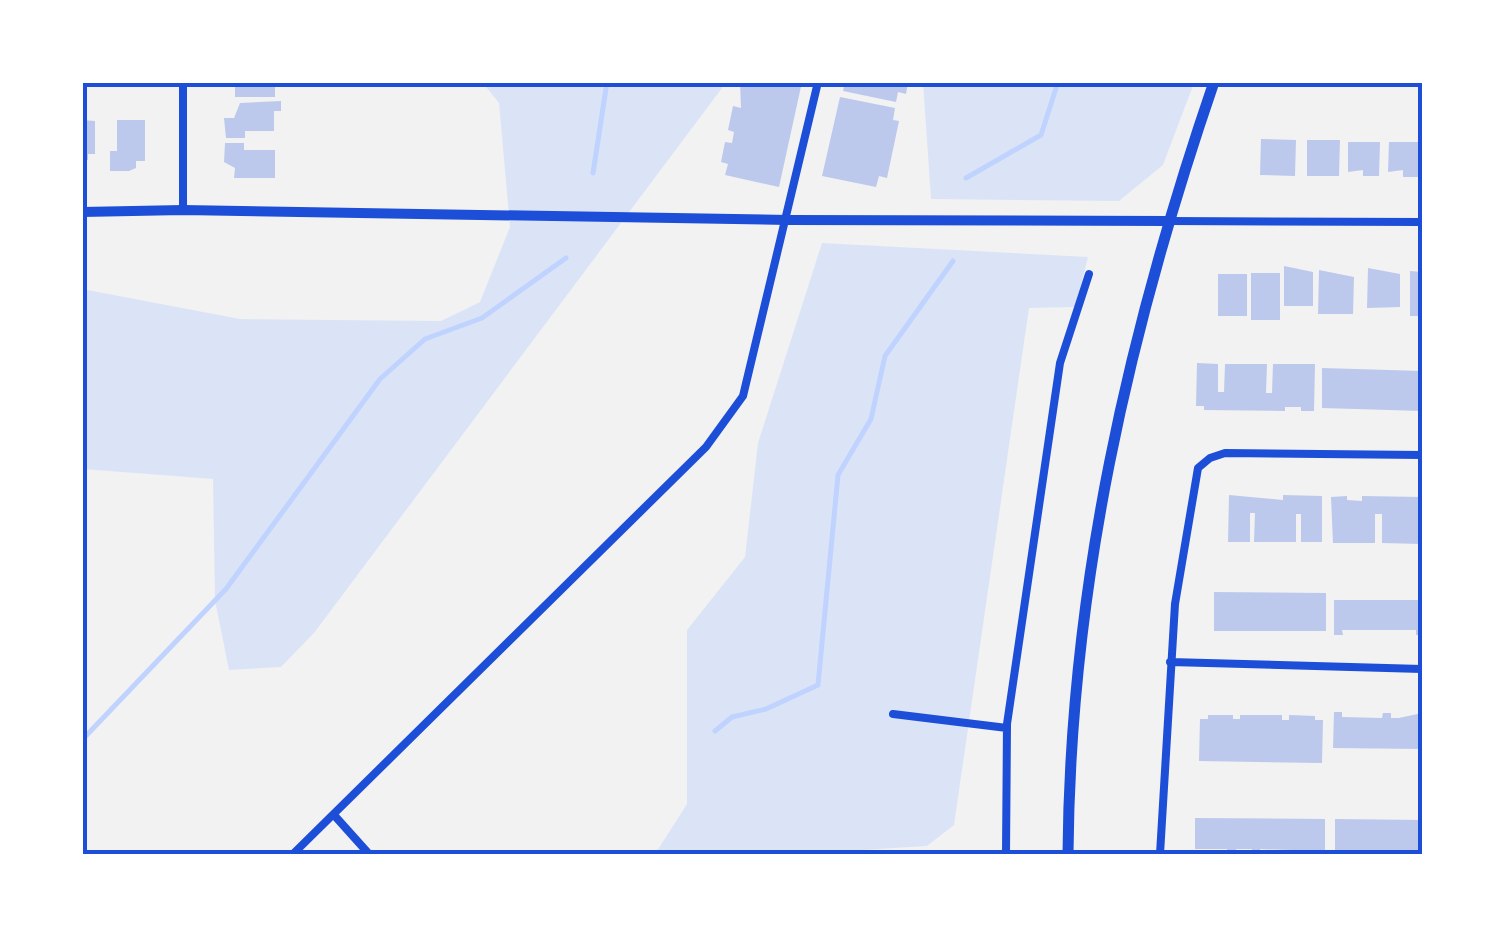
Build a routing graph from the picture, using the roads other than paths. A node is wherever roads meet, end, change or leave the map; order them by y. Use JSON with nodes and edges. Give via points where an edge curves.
{"nodes":[{"id":1,"x":183,"y":82,"type":"edge"},
{"id":2,"x":818,"y":82,"type":"edge"},
{"id":3,"x":1214,"y":82,"type":"edge"},
{"id":4,"x":182,"y":210,"type":"junction"},
{"id":5,"x":82,"y":212,"type":"edge"},
{"id":6,"x":789,"y":220,"type":"junction"},
{"id":7,"x":1168,"y":221,"type":"junction"},
{"id":8,"x":1422,"y":222,"type":"edge"},
{"id":9,"x":1089,"y":274,"type":"dead end"},
{"id":10,"x":1422,"y":455,"type":"edge"},
{"id":11,"x":1170,"y":662,"type":"junction"},
{"id":12,"x":1422,"y":669,"type":"edge"},
{"id":13,"x":892,"y":714,"type":"dead end"},
{"id":14,"x":1007,"y":728,"type":"junction"},
{"id":15,"x":334,"y":816,"type":"junction"},
{"id":16,"x":293,"y":854,"type":"edge"},
{"id":17,"x":369,"y":854,"type":"edge"},
{"id":18,"x":1006,"y":854,"type":"edge"},
{"id":19,"x":1068,"y":854,"type":"edge"},
{"id":20,"x":1160,"y":854,"type":"edge"}],
"edges":[{"from":1,"to":4,"type":"street"},
{"from":2,"to":6,"type":"street"},
{"from":3,"to":7,"type":"main road"},
{"from":4,"to":5,"type":"street"},
{"from":4,"to":6,"type":"street"},
{"from":6,"to":7,"type":"street"},
{"from":6,"to":15,"type":"street","via":[[743,396],[706,447]]},
{"from":7,"to":8,"type":"street"},
{"from":7,"to":19,"type":"main road","via":[[1136,336],[1088,576],[1074,700]]},
{"from":9,"to":14,"type":"street","via":[[1060,363]]},
{"from":10,"to":11,"type":"street","via":[[1210,458],[1198,468],[1194,487]]},
{"from":11,"to":12,"type":"street"},
{"from":11,"to":20,"type":"street"},
{"from":13,"to":14,"type":"street"},
{"from":14,"to":18,"type":"street"},
{"from":15,"to":16,"type":"street"},
{"from":15,"to":17,"type":"street"}]}
